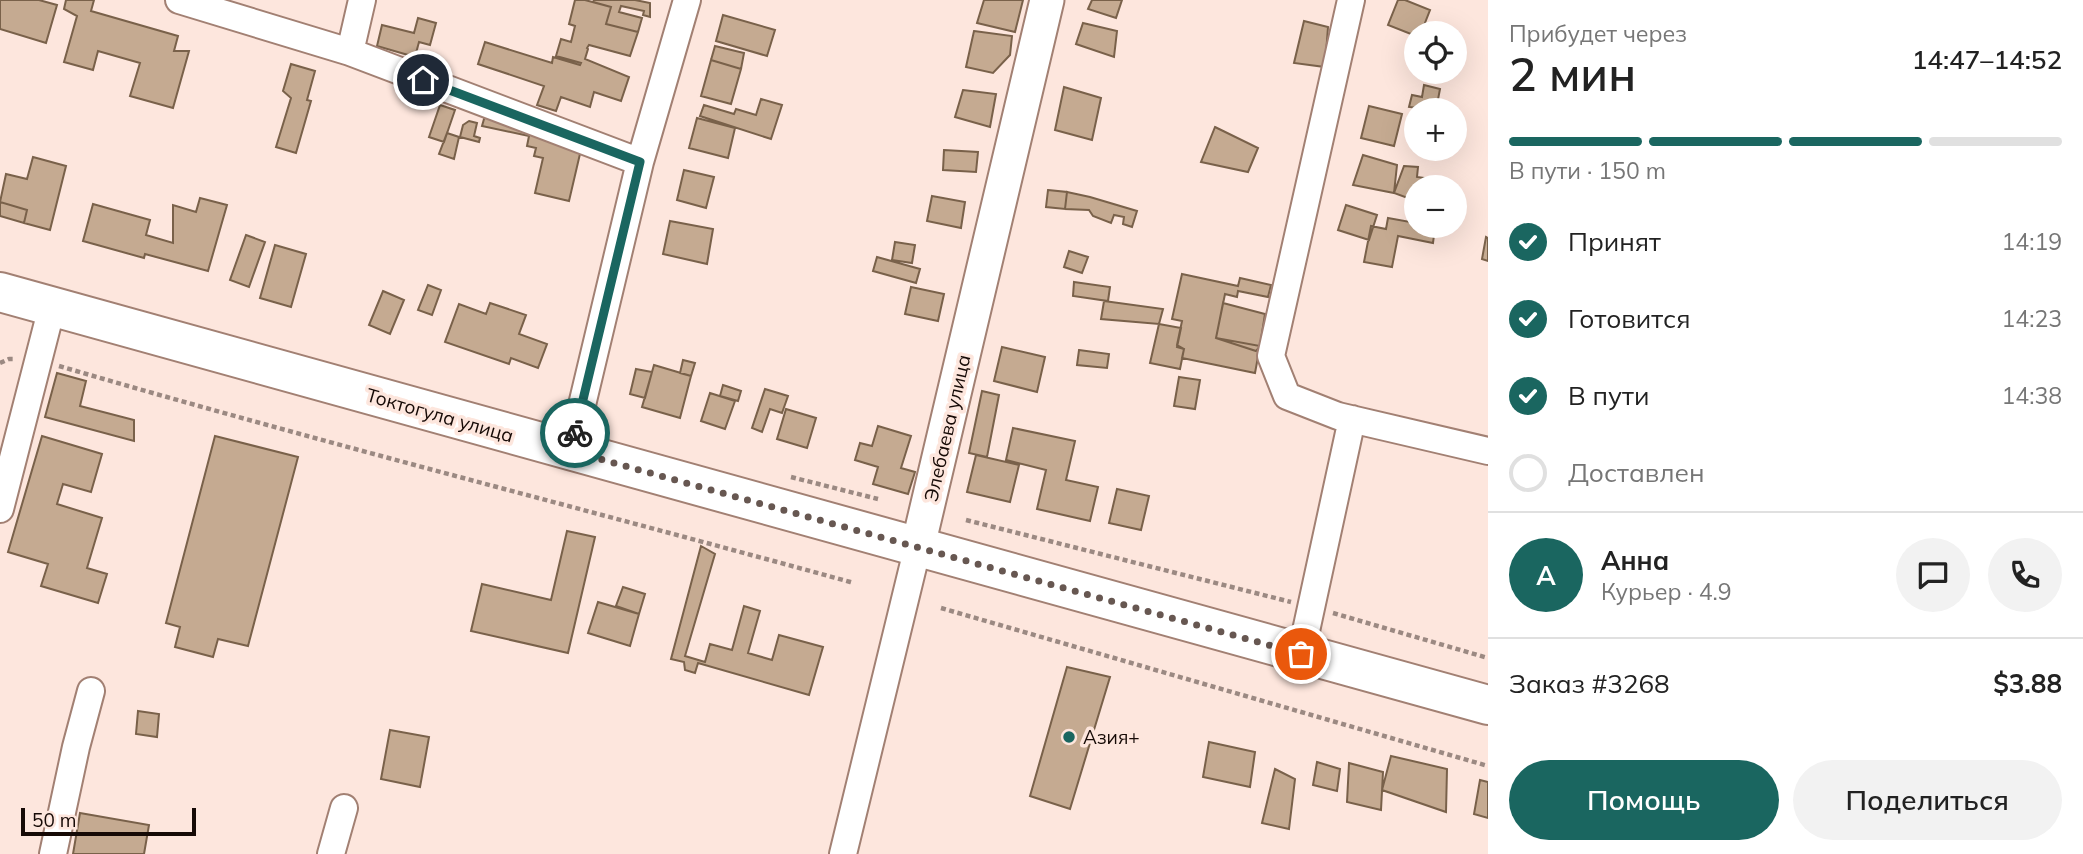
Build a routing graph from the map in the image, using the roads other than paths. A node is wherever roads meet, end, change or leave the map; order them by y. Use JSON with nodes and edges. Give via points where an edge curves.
{"nodes":[{"id":1,"x":180,"y":0,"type":"edge"},
{"id":2,"x":362,"y":0,"type":"edge"},
{"id":3,"x":687,"y":0,"type":"edge"},
{"id":4,"x":1047,"y":0,"type":"edge"},
{"id":5,"x":1350,"y":0,"type":"edge"},
{"id":6,"x":350,"y":52,"type":"junction"},
{"id":7,"x":640,"y":162,"type":"junction"},
{"id":8,"x":0,"y":292,"type":"edge"},
{"id":9,"x":52,"y":307,"type":"junction"},
{"id":10,"x":1352,"y":419,"type":"junction"},
{"id":11,"x":571,"y":451,"type":"junction"},
{"id":12,"x":1488,"y":451,"type":"edge"},
{"id":13,"x":0,"y":509,"type":"edge"},
{"id":14,"x":918,"y":546,"type":"junction"},
{"id":15,"x":1301,"y":654,"type":"junction"},
{"id":16,"x":91,"y":691,"type":"dead end"},
{"id":17,"x":1488,"y":705,"type":"edge"},
{"id":18,"x":344,"y":808,"type":"dead end"},
{"id":19,"x":53,"y":854,"type":"edge"},
{"id":20,"x":331,"y":854,"type":"edge"},
{"id":21,"x":843,"y":854,"type":"edge"}],
"edges":[{"from":1,"to":6,"type":"street"},
{"from":2,"to":6,"type":"street"},
{"from":3,"to":7,"type":"street"},
{"from":4,"to":14,"type":"main road","name":"Элебаева улица"},
{"from":5,"to":10,"type":"street","via":[[1271,356],[1287,396]]},
{"from":6,"to":7,"type":"street"},
{"from":7,"to":11,"type":"street"},
{"from":8,"to":9,"type":"highway","name":"Токтогула улица"},
{"from":9,"to":11,"type":"highway","name":"Токтогула улица"},
{"from":9,"to":13,"type":"street"},
{"from":10,"to":12,"type":"street"},
{"from":10,"to":15,"type":"street"},
{"from":11,"to":14,"type":"highway","name":"Токтогула улица"},
{"from":14,"to":15,"type":"highway","name":"Токтогула улица"},
{"from":14,"to":21,"type":"street","name":"Элебаева улица"},
{"from":15,"to":17,"type":"highway","name":"Токтогула улица"},
{"from":16,"to":19,"type":"street"},
{"from":18,"to":20,"type":"street"}]}
